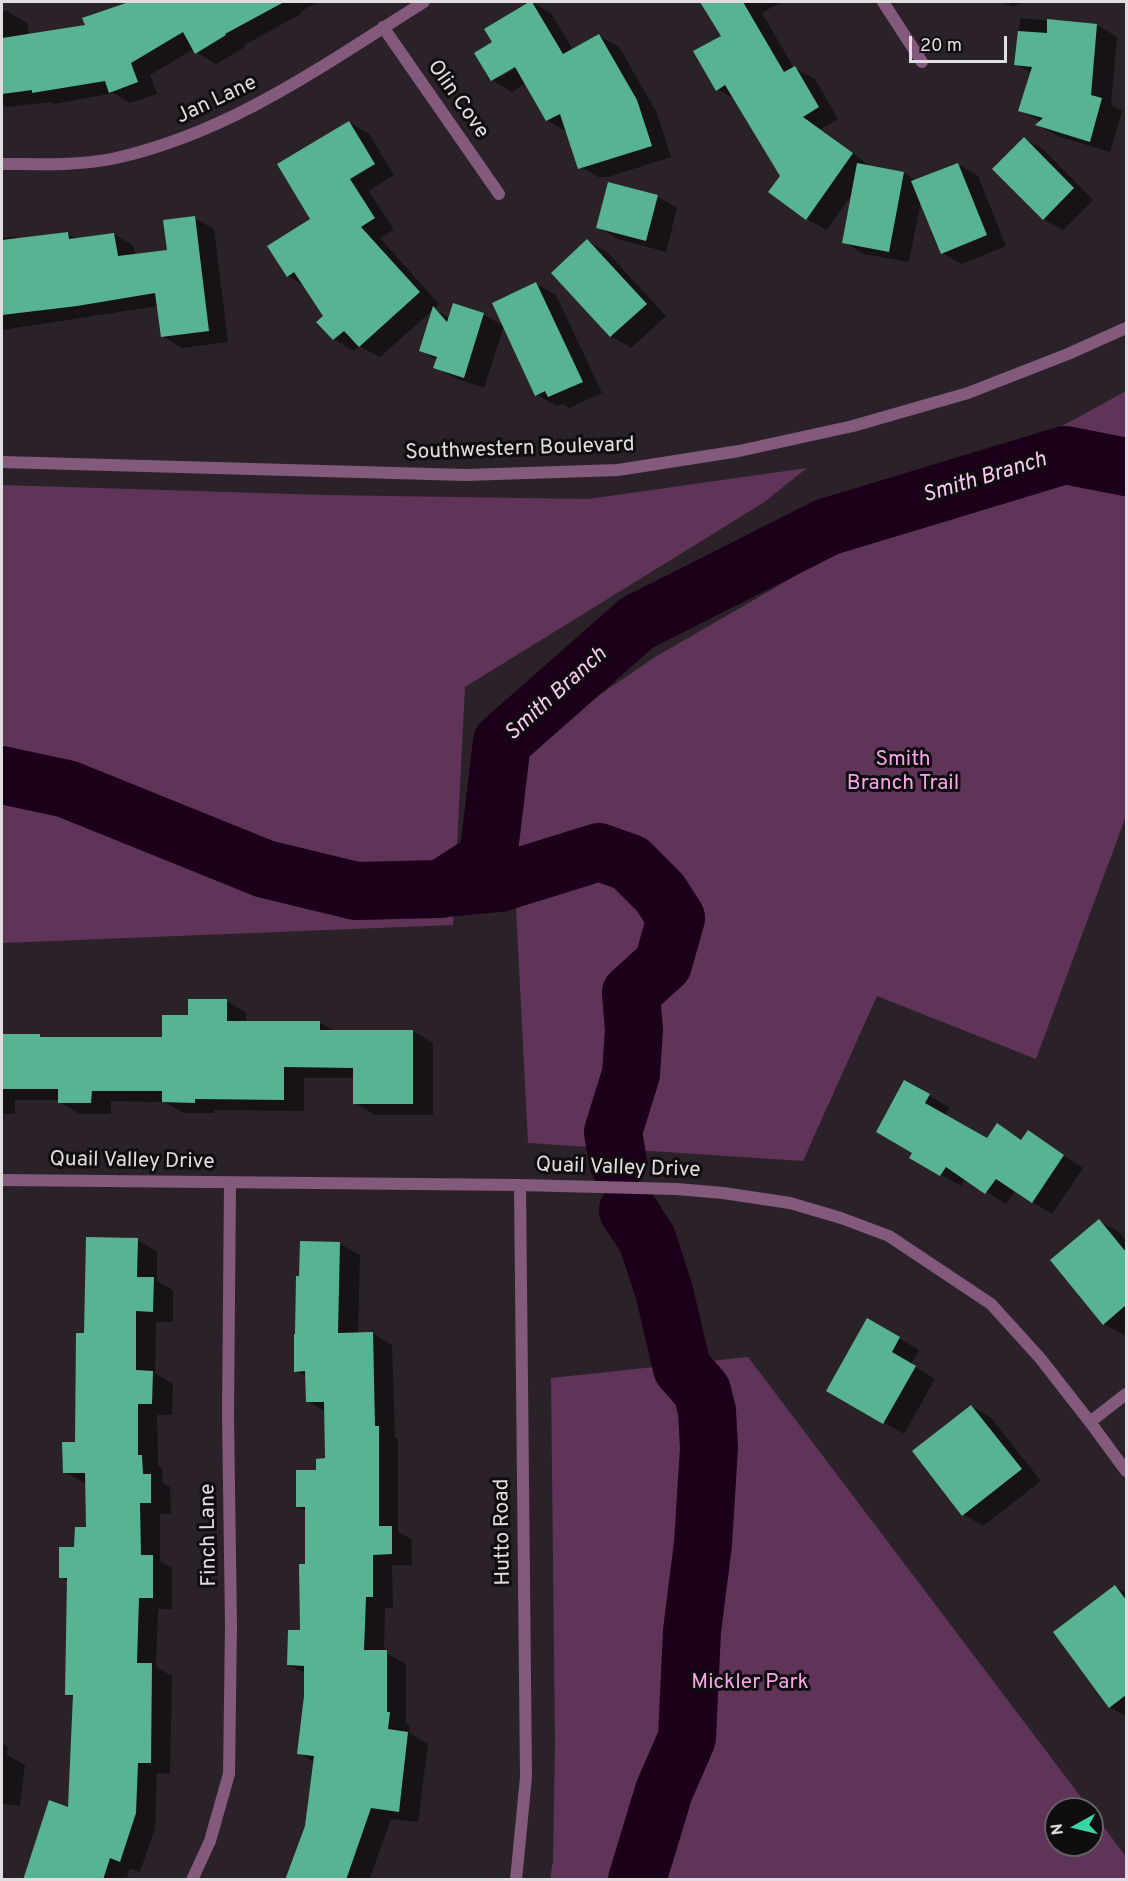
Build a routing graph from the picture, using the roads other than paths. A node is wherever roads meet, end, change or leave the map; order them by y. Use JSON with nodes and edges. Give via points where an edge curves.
{"nodes":[{"id":1,"x":424,"y":2,"type":"edge"},
{"id":2,"x":883,"y":2,"type":"edge"},
{"id":3,"x":383,"y":27,"type":"junction"},
{"id":4,"x":922,"y":62,"type":"dead end"},
{"id":5,"x":2,"y":164,"type":"edge"},
{"id":6,"x":499,"y":194,"type":"dead end"},
{"id":7,"x":1126,"y":328,"type":"edge"},
{"id":8,"x":2,"y":462,"type":"edge"},
{"id":9,"x":2,"y":1180,"type":"edge"},
{"id":10,"x":230,"y":1183,"type":"junction"},
{"id":11,"x":520,"y":1185,"type":"junction"},
{"id":12,"x":1126,"y":1394,"type":"edge"},
{"id":13,"x":1090,"y":1422,"type":"junction"},
{"id":14,"x":1126,"y":1471,"type":"edge"},
{"id":15,"x":192,"y":1880,"type":"edge"},
{"id":16,"x":516,"y":1880,"type":"edge"}],
"edges":[{"from":1,"to":3,"type":"street","name":"Jan Lane"},
{"from":2,"to":4,"type":"street"},
{"from":3,"to":5,"type":"street","name":"Jan Lane","via":[[272,97],[189,137],[114,158]]},
{"from":3,"to":6,"type":"street","name":"Olin Cove"},
{"from":7,"to":8,"type":"street","name":"Southwestern Boulevard","via":[[968,393],[853,426],[739,451],[618,470],[466,475]]},
{"from":9,"to":10,"type":"street","name":"Quail Valley Drive"},
{"from":10,"to":11,"type":"street","name":"Quail Valley Drive"},
{"from":10,"to":15,"type":"street","name":"Finch Lane","via":[[229,1774],[210,1841]]},
{"from":11,"to":13,"type":"street","name":"Quail Valley Drive","via":[[723,1193],[790,1203],[889,1236],[991,1304]]},
{"from":11,"to":16,"type":"street","name":"Hutto Road","via":[[526,1777]]},
{"from":12,"to":13,"type":"street"},
{"from":13,"to":14,"type":"street","name":"Quail Valley Drive"}]}
